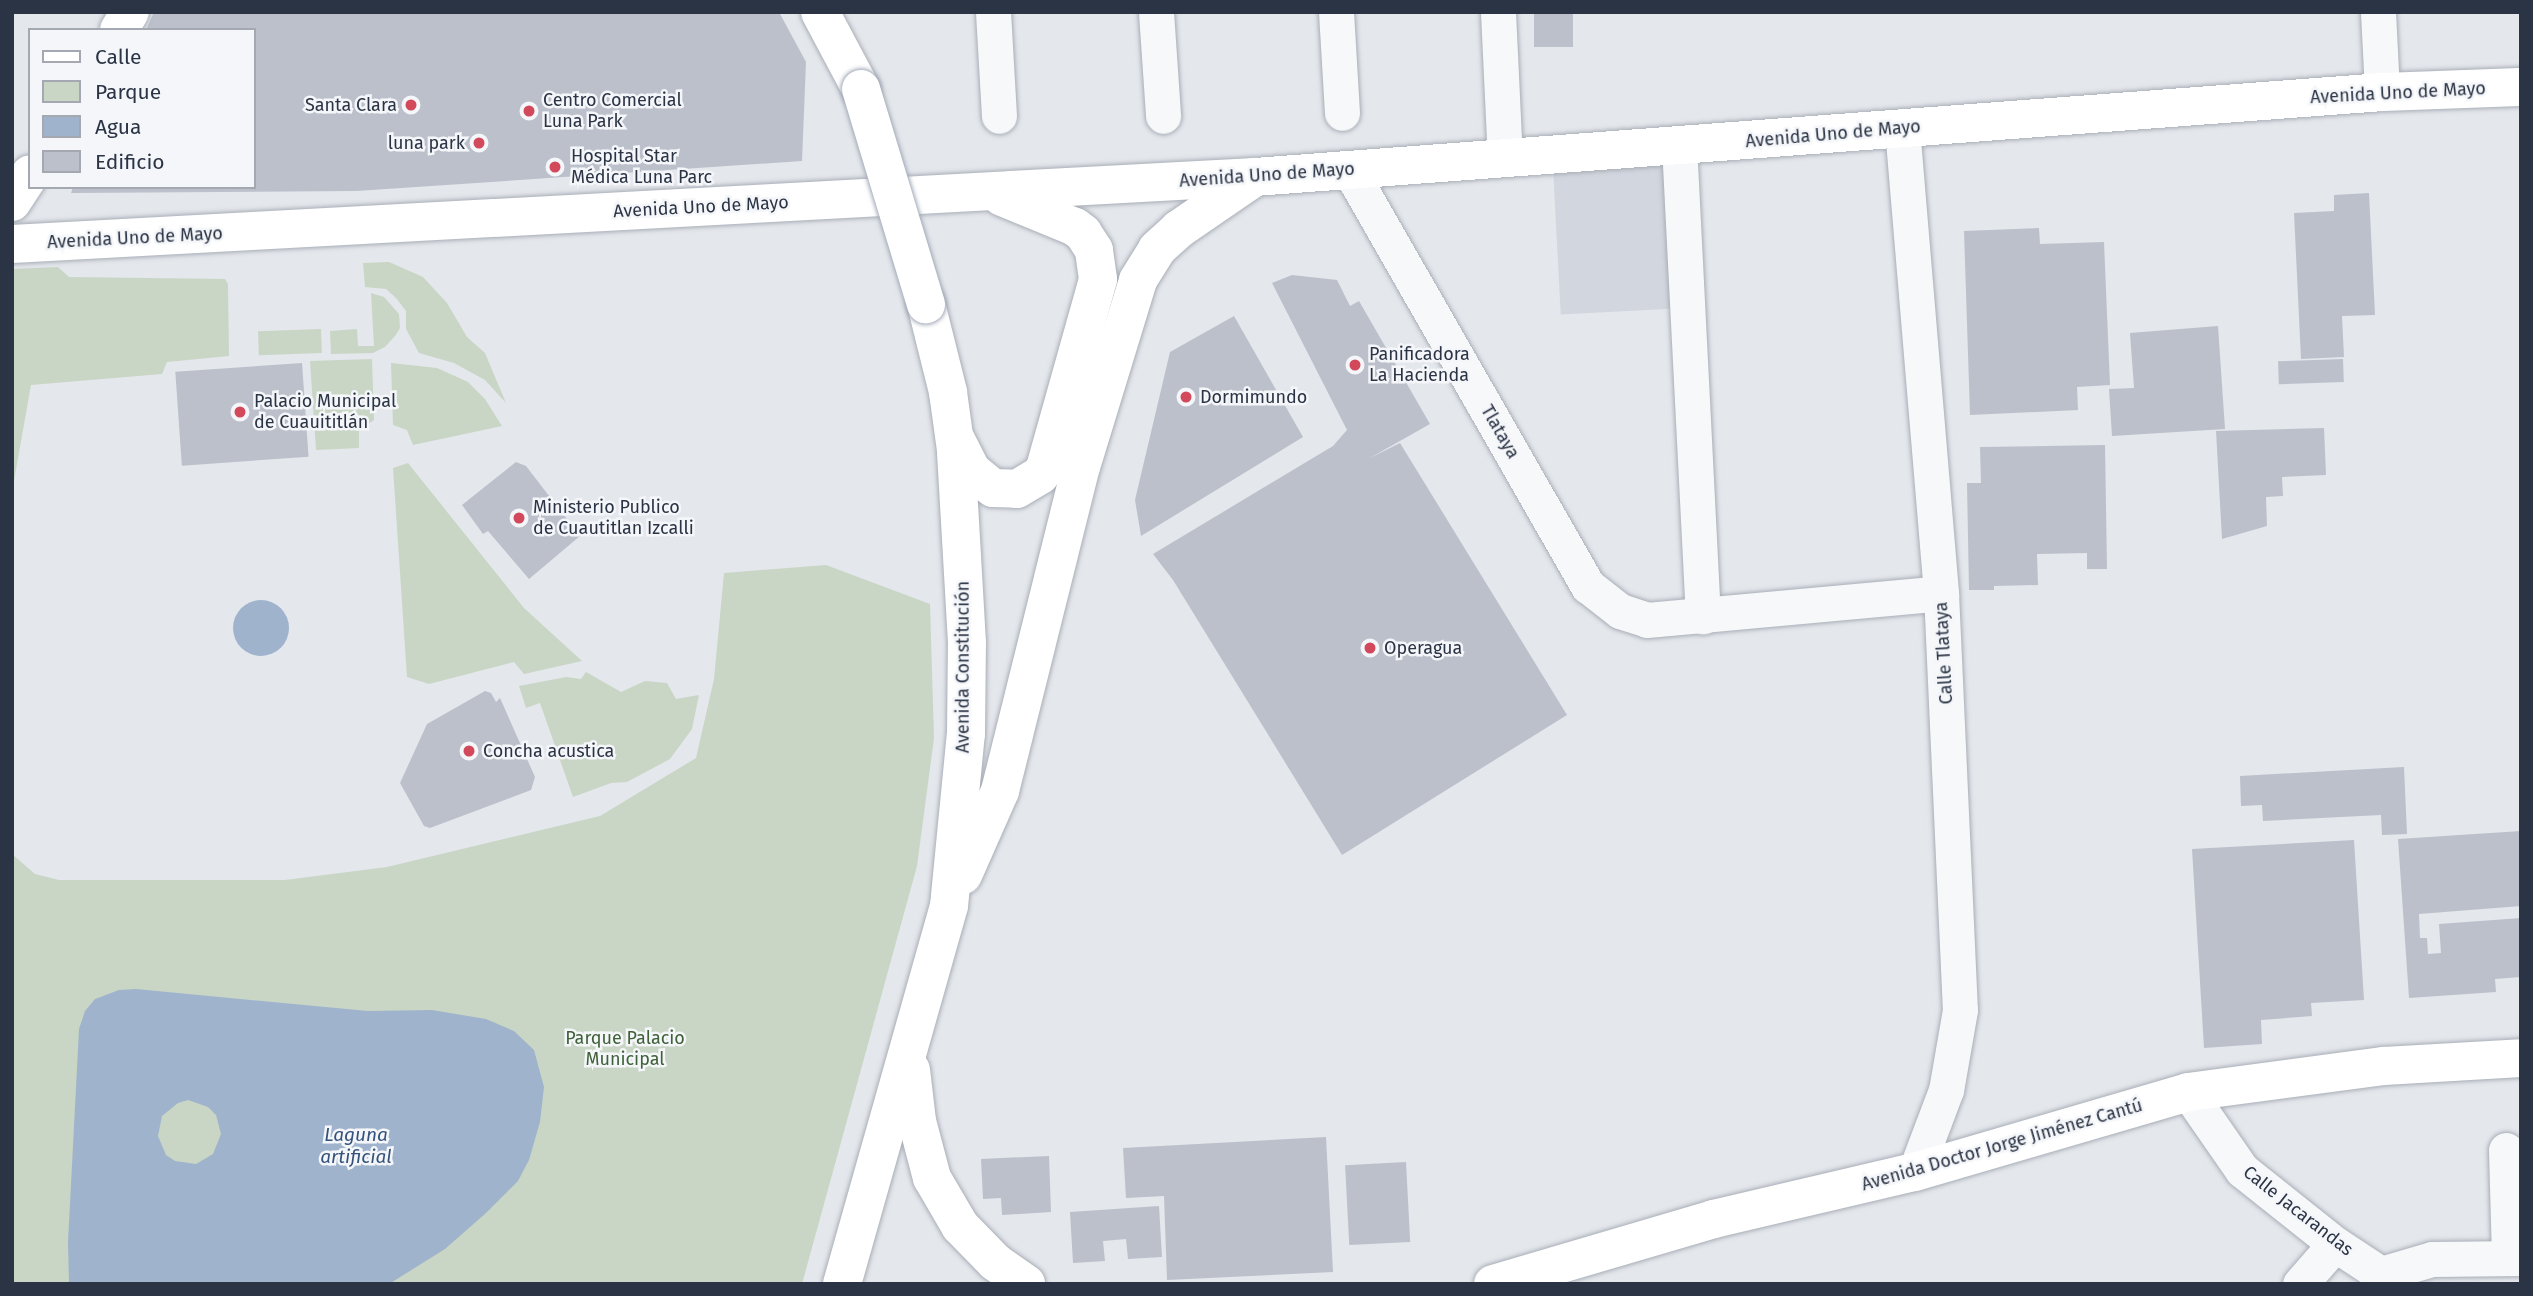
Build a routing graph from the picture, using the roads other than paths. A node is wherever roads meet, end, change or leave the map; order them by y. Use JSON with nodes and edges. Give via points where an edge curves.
{"nodes":[{"id":1,"x":130,"y":12,"type":"edge"},
{"id":2,"x":820,"y":12,"type":"edge"},
{"id":3,"x":993,"y":12,"type":"edge"},
{"id":4,"x":1156,"y":12,"type":"edge"},
{"id":5,"x":1336,"y":12,"type":"edge"},
{"id":6,"x":1498,"y":12,"type":"edge"},
{"id":7,"x":2391,"y":12,"type":"edge"},
{"id":8,"x":2378,"y":13,"type":"edge"},
{"id":9,"x":120,"y":28,"type":"edge"},
{"id":10,"x":2521,"y":87,"type":"edge"},
{"id":11,"x":2382,"y":92,"type":"junction"},
{"id":12,"x":1342,"y":113,"type":"dead end"},
{"id":13,"x":999,"y":116,"type":"dead end"},
{"id":14,"x":1163,"y":116,"type":"dead end"},
{"id":15,"x":1902,"y":128,"type":"junction"},
{"id":16,"x":1679,"y":145,"type":"junction"},
{"id":17,"x":1505,"y":158,"type":"junction"},
{"id":18,"x":1349,"y":169,"type":"junction"},
{"id":19,"x":1255,"y":177,"type":"junction"},
{"id":20,"x":990,"y":192,"type":"junction"},
{"id":21,"x":12,"y":244,"type":"edge"},
{"id":22,"x":954,"y":434,"type":"junction"},
{"id":23,"x":1941,"y":593,"type":"junction"},
{"id":24,"x":1703,"y":616,"type":"junction"},
{"id":25,"x":949,"y":906,"type":"junction"},
{"id":26,"x":909,"y":1052,"type":"junction"},
{"id":27,"x":2521,"y":1058,"type":"edge"},
{"id":28,"x":2188,"y":1092,"type":"junction"},
{"id":29,"x":2506,"y":1150,"type":"dead end"},
{"id":30,"x":1915,"y":1172,"type":"junction"},
{"id":31,"x":2335,"y":1244,"type":"junction"},
{"id":32,"x":2515,"y":1258,"type":"edge"},
{"id":33,"x":2389,"y":1279,"type":"edge"},
{"id":34,"x":842,"y":1284,"type":"edge"},
{"id":35,"x":1026,"y":1284,"type":"edge"},
{"id":36,"x":1493,"y":1284,"type":"edge"},
{"id":37,"x":2300,"y":1284,"type":"edge"}],
"edges":[{"from":1,"to":9,"type":"main road"},
{"from":2,"to":22,"type":"main road","name":"Avenida Constitución","bridge":true,"via":[[861,89],[926,304]]},
{"from":3,"to":13,"type":"street"},
{"from":4,"to":14,"type":"street"},
{"from":5,"to":12,"type":"street"},
{"from":6,"to":17,"type":"street"},
{"from":7,"to":8,"type":"street"},
{"from":8,"to":11,"type":"street"},
{"from":10,"to":11,"type":"main road","name":"Avenida Uno de Mayo"},
{"from":11,"to":15,"type":"main road","name":"Avenida Uno de Mayo"},
{"from":15,"to":16,"type":"main road","name":"Avenida Uno de Mayo"},
{"from":15,"to":23,"type":"street","name":"Calle Tlataya"},
{"from":16,"to":17,"type":"main road","name":"Avenida Uno de Mayo"},
{"from":16,"to":24,"type":"street"},
{"from":17,"to":18,"type":"main road","name":"Avenida Uno de Mayo"},
{"from":18,"to":19,"type":"main road","name":"Avenida Uno de Mayo"},
{"from":18,"to":24,"type":"street","name":"Tlataya","via":[[1588,586],[1620,611],[1647,620]]},
{"from":19,"to":20,"type":"main road","name":"Avenida Uno de Mayo"},
{"from":19,"to":25,"type":"main road","via":[[1179,229],[1157,249],[1138,280],[1081,467],[1000,791]]},
{"from":20,"to":21,"type":"main road","name":"Avenida Uno de Mayo"},
{"from":20,"to":22,"type":"main road","via":[[1075,227],[1094,250],[1098,279],[1040,475],[1017,489],[993,488],[972,471]]},
{"from":22,"to":25,"type":"main road","name":"Avenida Constitución","via":[[967,643],[966,734]]},
{"from":23,"to":24,"type":"street","name":"Tlataya"},
{"from":23,"to":30,"type":"street","name":"Calle Tlataya","via":[[1960,1010],[1945,1090]]},
{"from":25,"to":26,"type":"main road","name":"Avenida Constitución"},
{"from":26,"to":34,"type":"main road","name":"Avenida Constitución"},
{"from":26,"to":35,"type":"main road","via":[[917,1121],[932,1178],[960,1226],[995,1262]]},
{"from":27,"to":28,"type":"main road","name":"Avenida Doctor Jorge Jiménez Cantú","via":[[2384,1066]]},
{"from":28,"to":30,"type":"main road","name":"Avenida Doctor Jorge Jiménez Cantú"},
{"from":28,"to":31,"type":"street","name":"Calle Jacarandas","via":[[2242,1170]]},
{"from":29,"to":32,"type":"street"},
{"from":30,"to":36,"type":"main road","name":"Avenida Doctor Jorge Jiménez Cantú","via":[[1714,1219]]},
{"from":31,"to":33,"type":"street","name":"Calle Jacarandas"},
{"from":31,"to":37,"type":"street"},
{"from":32,"to":33,"type":"street","via":[[2432,1259]]}]}
